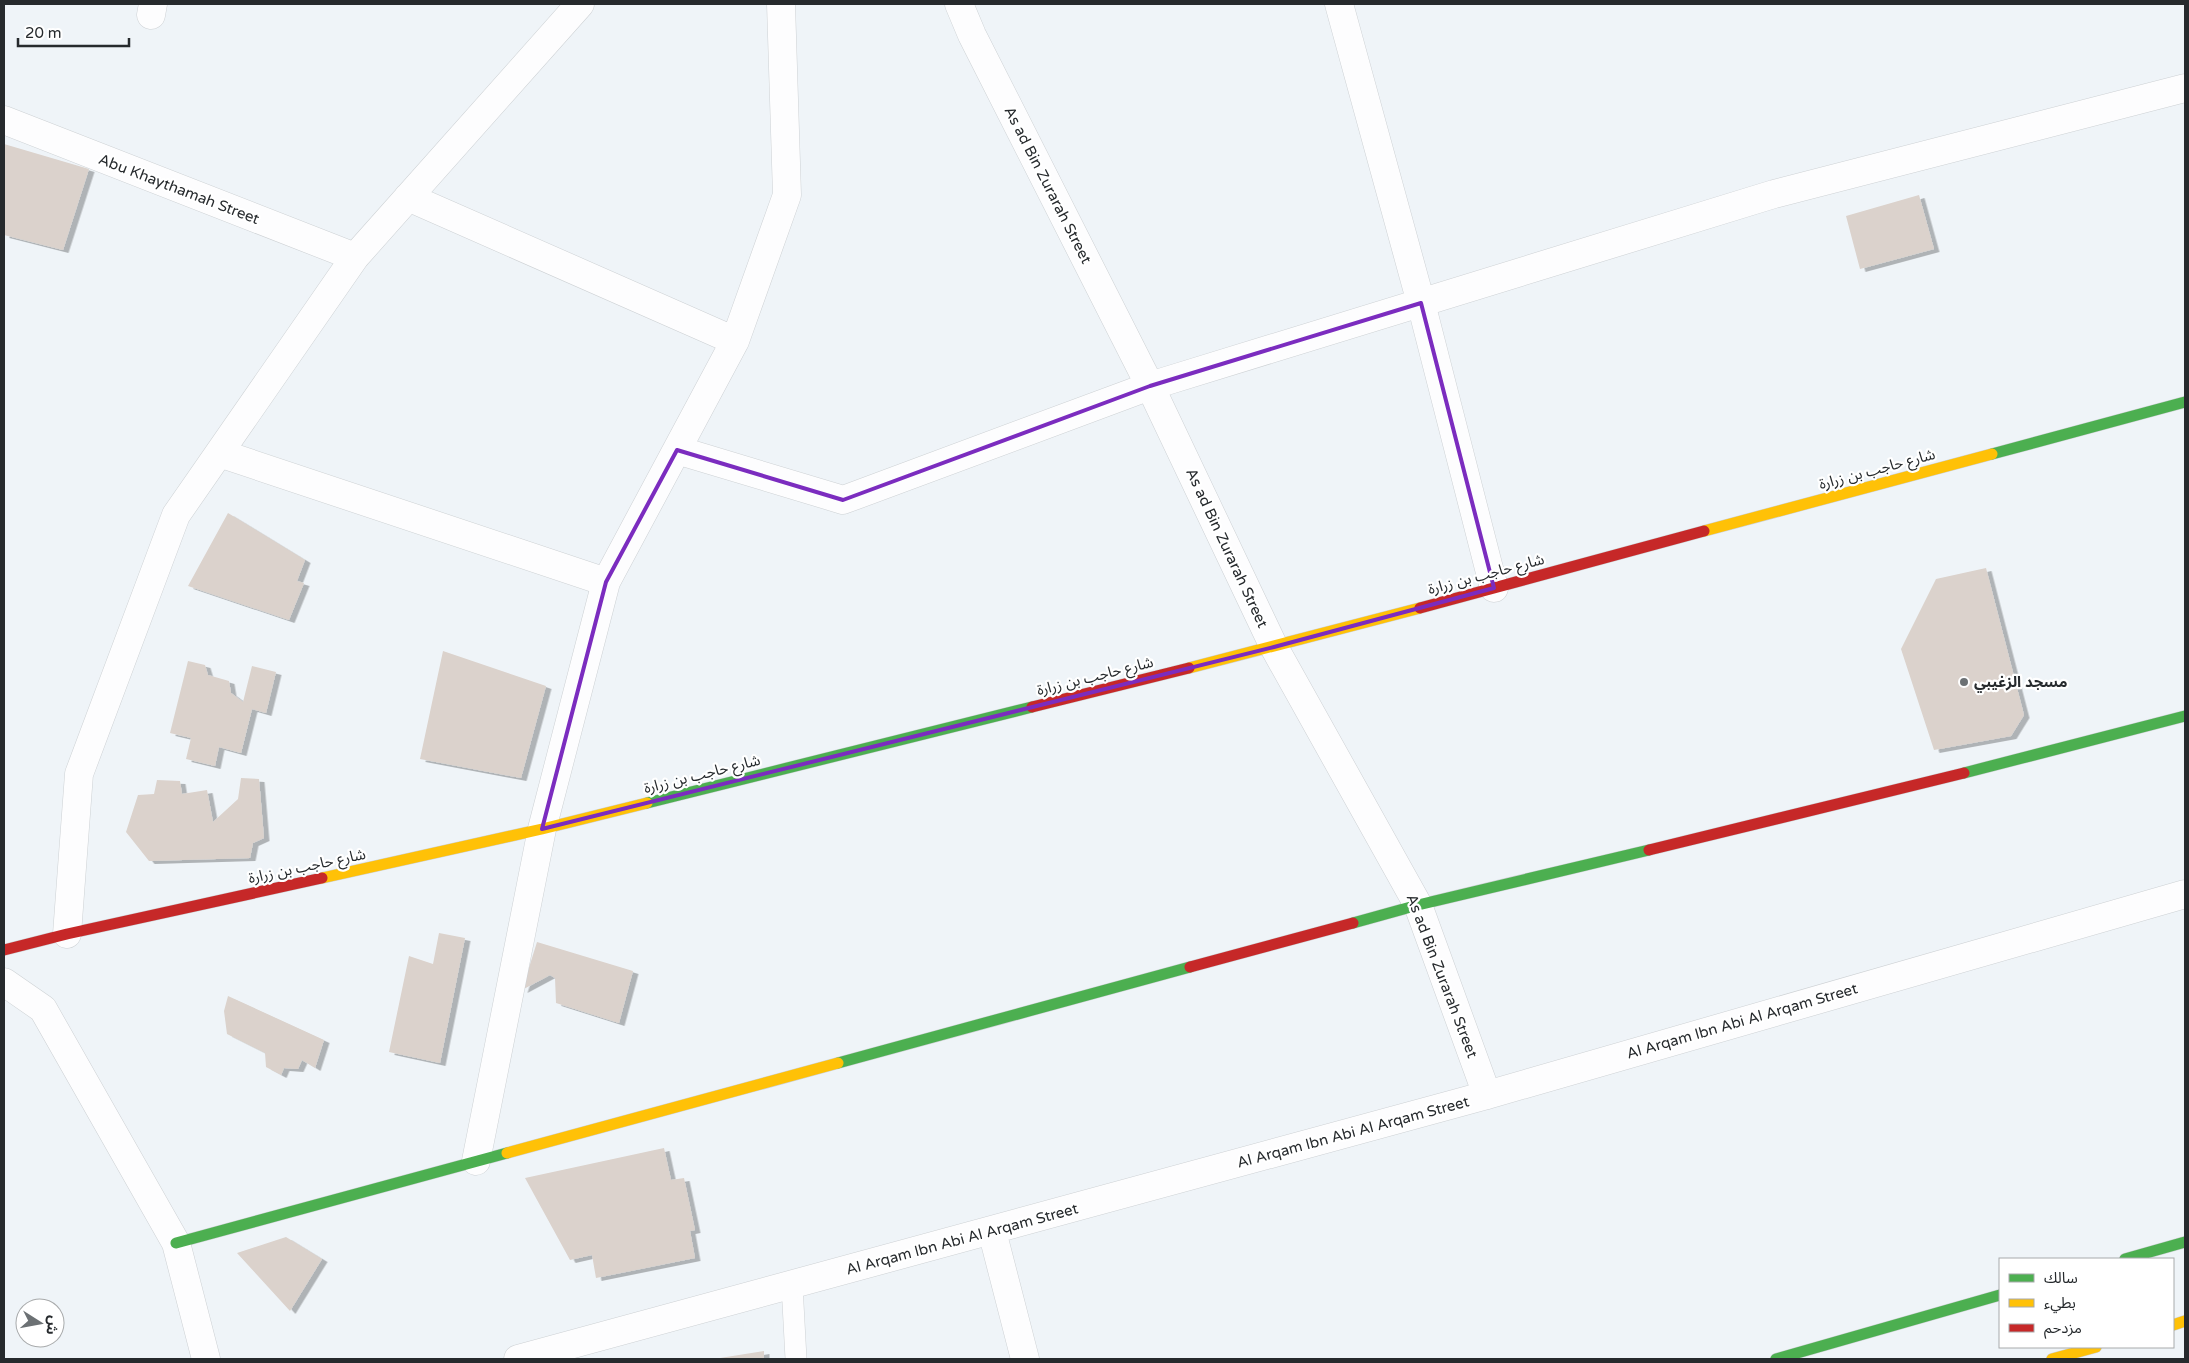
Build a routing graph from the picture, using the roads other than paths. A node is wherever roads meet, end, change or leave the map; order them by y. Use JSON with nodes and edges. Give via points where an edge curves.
{"nodes":[{"id":1,"x":580,"y":4,"type":"edge"},
{"id":2,"x":781,"y":4,"type":"edge"},
{"id":3,"x":958,"y":4,"type":"edge"},
{"id":4,"x":1339,"y":4,"type":"edge"},
{"id":5,"x":2185,"y":88,"type":"edge"},
{"id":6,"x":4,"y":120,"type":"edge"},
{"id":7,"x":408,"y":197,"type":"junction"},
{"id":8,"x":355,"y":257,"type":"junction"},
{"id":9,"x":1421,"y":303,"type":"junction"},
{"id":10,"x":735,"y":342,"type":"junction"},
{"id":11,"x":1150,"y":386,"type":"junction"},
{"id":12,"x":2185,"y":402,"type":"edge"},
{"id":13,"x":677,"y":450,"type":"junction"},
{"id":14,"x":220,"y":452,"type":"junction"},
{"id":15,"x":606,"y":582,"type":"junction"},
{"id":16,"x":1494,"y":588,"type":"junction"},
{"id":17,"x":1274,"y":647,"type":"junction"},
{"id":18,"x":2185,"y":716,"type":"edge"},
{"id":19,"x":542,"y":829,"type":"junction"},
{"id":20,"x":2185,"y":894,"type":"edge"},
{"id":21,"x":1418,"y":905,"type":"junction"},
{"id":22,"x":66,"y":934,"type":"junction"},
{"id":23,"x":4,"y":950,"type":"edge"},
{"id":24,"x":4,"y":982,"type":"edge"},
{"id":25,"x":1487,"y":1095,"type":"junction"},
{"id":26,"x":476,"y":1161,"type":"junction"},
{"id":27,"x":992,"y":1231,"type":"junction"},
{"id":28,"x":2185,"y":1242,"type":"edge"},
{"id":29,"x":176,"y":1243,"type":"junction"},
{"id":30,"x":2129,"y":1258,"type":"edge"},
{"id":31,"x":792,"y":1284,"type":"junction"},
{"id":32,"x":1999,"y":1295,"type":"edge"},
{"id":33,"x":2092,"y":1348,"type":"edge"},
{"id":34,"x":206,"y":1359,"type":"edge"},
{"id":35,"x":518,"y":1359,"type":"edge"},
{"id":36,"x":796,"y":1359,"type":"edge"},
{"id":37,"x":1025,"y":1359,"type":"edge"},
{"id":38,"x":1776,"y":1359,"type":"edge"},
{"id":39,"x":2052,"y":1359,"type":"edge"}],
"edges":[{"from":1,"to":7,"type":"street"},
{"from":2,"to":10,"type":"street","via":[[787,195]]},
{"from":3,"to":11,"type":"street","name":"As ad Bin Zurarah Street"},
{"from":4,"to":9,"type":"street"},
{"from":5,"to":9,"type":"street","via":[[1774,194]]},
{"from":6,"to":8,"type":"street","name":"Abu Khaythamah Street"},
{"from":7,"to":8,"type":"street"},
{"from":7,"to":10,"type":"street"},
{"from":8,"to":14,"type":"street"},
{"from":9,"to":11,"type":"street"},
{"from":9,"to":16,"type":"street"},
{"from":10,"to":13,"type":"street"},
{"from":11,"to":13,"type":"street","via":[[843,500]]},
{"from":11,"to":17,"type":"street","name":"As ad Bin Zurarah Street"},
{"from":12,"to":16,"type":"street","name":"شارع حاجب بن زرارة"},
{"from":13,"to":15,"type":"street"},
{"from":14,"to":15,"type":"street"},
{"from":14,"to":22,"type":"street","via":[[176,515],[79,774]]},
{"from":15,"to":19,"type":"street"},
{"from":16,"to":17,"type":"street","name":"شارع حاجب بن زرارة"},
{"from":17,"to":19,"type":"street","name":"شارع حاجب بن زرارة"},
{"from":17,"to":21,"type":"street","name":"As ad Bin Zurarah Street"},
{"from":18,"to":21,"type":"street","via":[[1876,795]]},
{"from":19,"to":22,"type":"street","name":"شارع حاجب بن زرارة"},
{"from":19,"to":26,"type":"street"},
{"from":20,"to":25,"type":"street","name":"Al Arqam Ibn Abi Al Arqam Street"},
{"from":21,"to":25,"type":"street","name":"As ad Bin Zurarah Street"},
{"from":21,"to":26,"type":"street"},
{"from":22,"to":23,"type":"street","name":"شارع حاجب بن زرارة"},
{"from":24,"to":29,"type":"street","via":[[43,1009]]},
{"from":25,"to":27,"type":"street","name":"Al Arqam Ibn Abi Al Arqam Street"},
{"from":26,"to":29,"type":"street"},
{"from":27,"to":31,"type":"street","name":"Al Arqam Ibn Abi Al Arqam Street"},
{"from":27,"to":37,"type":"street"},
{"from":28,"to":30,"type":"street"},
{"from":29,"to":34,"type":"street"},
{"from":31,"to":35,"type":"street","name":"Al Arqam Ibn Abi Al Arqam Street"},
{"from":31,"to":36,"type":"lane"},
{"from":32,"to":38,"type":"street"},
{"from":33,"to":39,"type":"street"}]}
